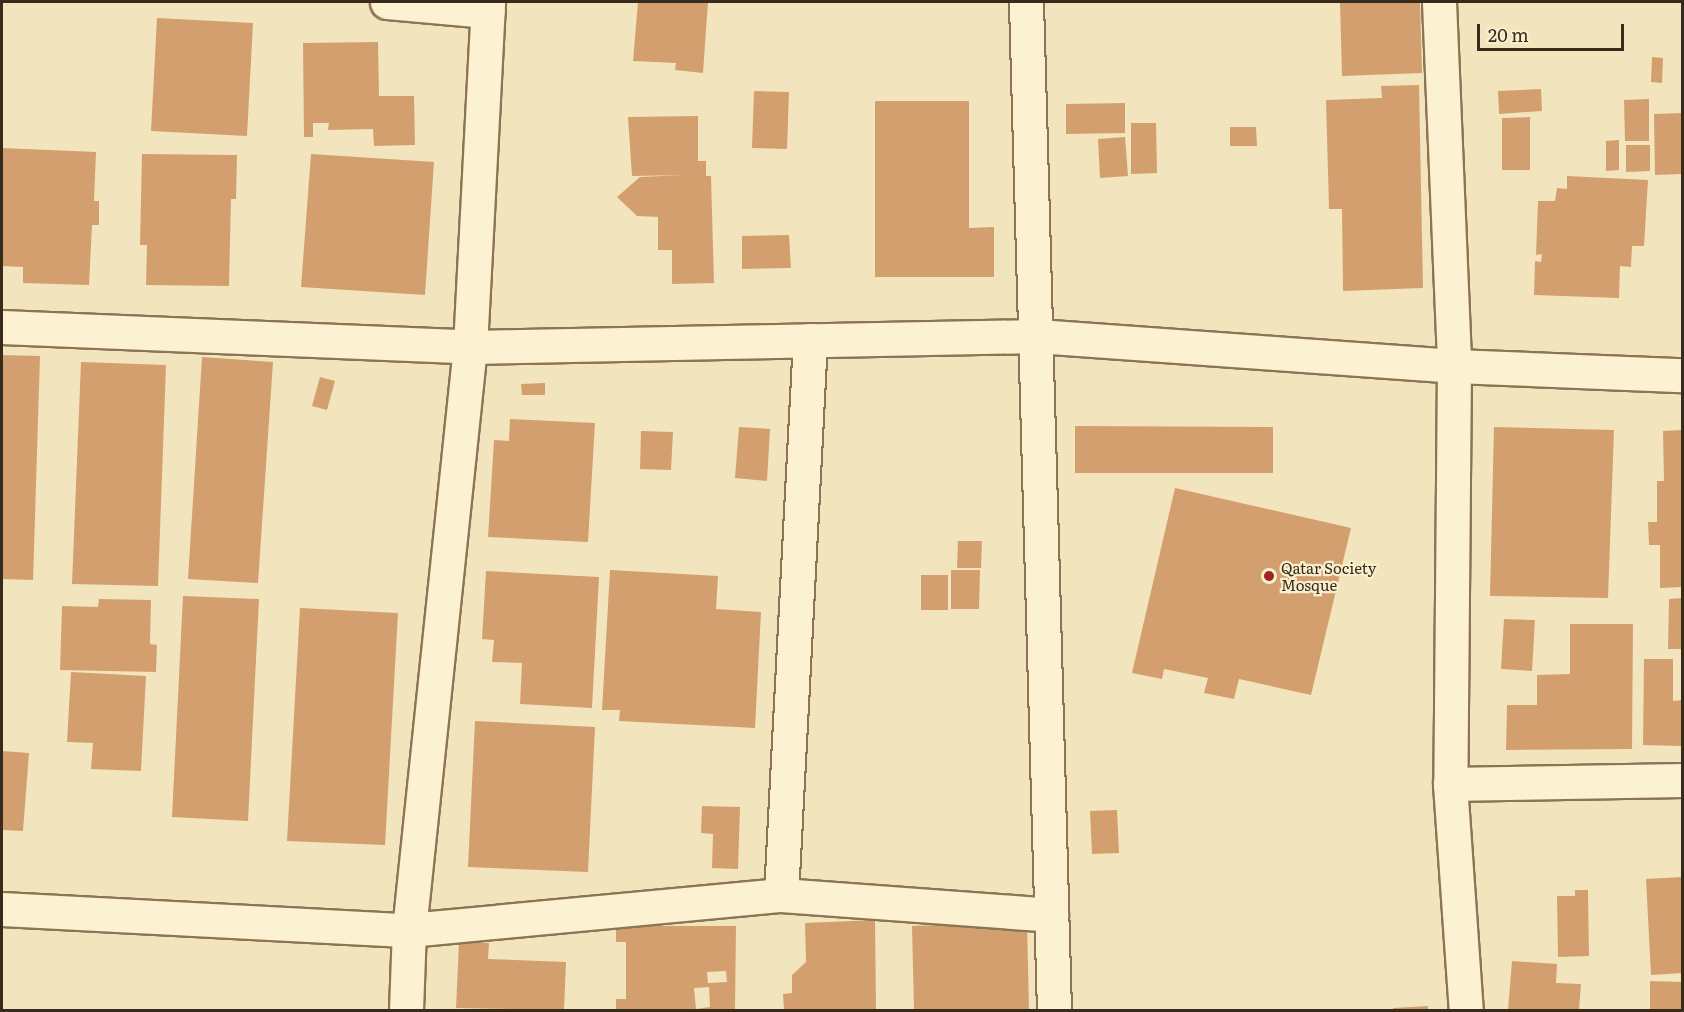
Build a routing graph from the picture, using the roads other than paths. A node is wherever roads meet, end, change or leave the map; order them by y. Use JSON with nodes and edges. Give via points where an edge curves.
{"nodes":[{"id":1,"x":387,"y":2,"type":"edge"},
{"id":2,"x":1026,"y":2,"type":"edge"},
{"id":3,"x":1439,"y":2,"type":"edge"},
{"id":4,"x":488,"y":6,"type":"edge"},
{"id":5,"x":2,"y":327,"type":"edge"},
{"id":6,"x":1037,"y":336,"type":"junction"},
{"id":7,"x":810,"y":340,"type":"junction"},
{"id":8,"x":470,"y":347,"type":"junction"},
{"id":9,"x":1454,"y":366,"type":"junction"},
{"id":10,"x":1683,"y":375,"type":"edge"},
{"id":11,"x":1683,"y":780,"type":"edge"},
{"id":12,"x":1450,"y":784,"type":"junction"},
{"id":13,"x":781,"y":895,"type":"junction"},
{"id":14,"x":2,"y":909,"type":"edge"},
{"id":15,"x":1051,"y":915,"type":"junction"},
{"id":16,"x":409,"y":930,"type":"junction"},
{"id":17,"x":406,"y":1011,"type":"edge"},
{"id":18,"x":1054,"y":1011,"type":"edge"},
{"id":19,"x":1466,"y":1011,"type":"edge"}],
"edges":[{"from":1,"to":4,"type":"street"},
{"from":2,"to":6,"type":"street"},
{"from":3,"to":9,"type":"street"},
{"from":4,"to":8,"type":"street"},
{"from":5,"to":8,"type":"street"},
{"from":6,"to":7,"type":"street"},
{"from":6,"to":9,"type":"street"},
{"from":6,"to":15,"type":"street"},
{"from":7,"to":8,"type":"street"},
{"from":7,"to":13,"type":"street"},
{"from":8,"to":16,"type":"street"},
{"from":9,"to":10,"type":"street"},
{"from":9,"to":12,"type":"street"},
{"from":11,"to":12,"type":"street"},
{"from":12,"to":19,"type":"street"},
{"from":13,"to":15,"type":"street"},
{"from":13,"to":16,"type":"street"},
{"from":14,"to":16,"type":"street"},
{"from":15,"to":18,"type":"street"},
{"from":16,"to":17,"type":"street"}]}
